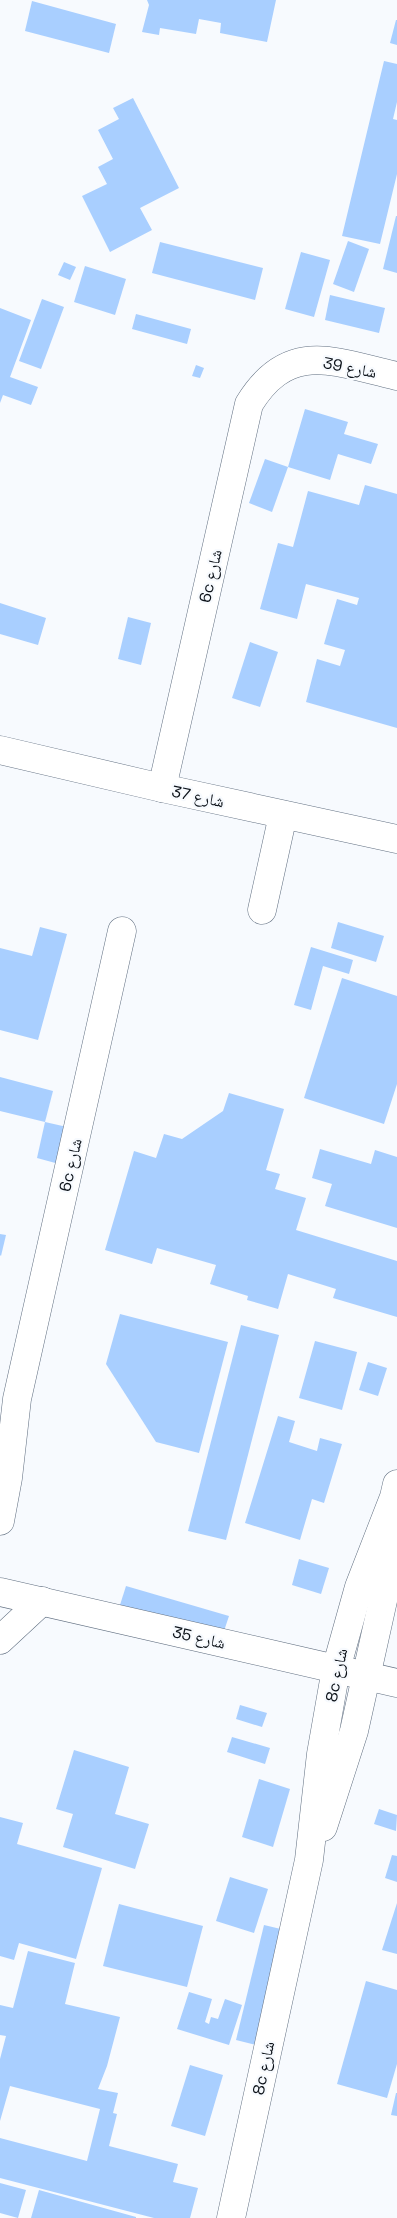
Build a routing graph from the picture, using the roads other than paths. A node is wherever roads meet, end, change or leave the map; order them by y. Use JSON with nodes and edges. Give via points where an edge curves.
{"nodes":[{"id":1,"x":274,"y":373,"type":"joint"},
{"id":2,"x":397,"y":376,"type":"edge"},
{"id":3,"x":0,"y":750,"type":"edge"},
{"id":4,"x":162,"y":788,"type":"junction"},
{"id":5,"x":283,"y":815,"type":"junction"},
{"id":6,"x":397,"y":839,"type":"edge"},
{"id":7,"x":262,"y":910,"type":"dead end"},
{"id":8,"x":122,"y":931,"type":"dead end"},
{"id":9,"x":17,"y":1399,"type":"junction"},
{"id":10,"x":0,"y":1442,"type":"edge"},
{"id":11,"x":396,"y":1491,"type":"edge"},
{"id":12,"x":0,"y":1521,"type":"edge"},
{"id":13,"x":0,"y":1592,"type":"edge"},
{"id":14,"x":42,"y":1601,"type":"junction"},
{"id":15,"x":0,"y":1640,"type":"edge"},
{"id":16,"x":336,"y":1669,"type":"junction"},
{"id":17,"x":367,"y":1676,"type":"junction"},
{"id":18,"x":397,"y":1683,"type":"edge"},
{"id":19,"x":309,"y":1860,"type":"junction"},
{"id":20,"x":231,"y":2218,"type":"edge"}],
"edges":[{"from":1,"to":2,"type":"street","name":"شارع 39","via":[[291,364],[327,360]]},
{"from":1,"to":4,"type":"street","name":"6c شارع","via":[[259,387],[249,404]]},
{"from":3,"to":4,"type":"street","name":"شارع 37"},
{"from":4,"to":5,"type":"street","name":"شارع 37"},
{"from":5,"to":6,"type":"street","name":"شارع 37"},
{"from":5,"to":7,"type":"street"},
{"from":8,"to":9,"type":"street","name":"6c شارع"},
{"from":9,"to":10,"type":"street","name":"6c شارع"},
{"from":9,"to":12,"type":"street","name":"6c شارع"},
{"from":11,"to":16,"type":"street","name":"8c شارع","via":[[359,1587]]},
{"from":11,"to":17,"type":"street","name":"8c شارع","via":[[389,1563]]},
{"from":13,"to":14,"type":"street","name":"شارع 35"},
{"from":14,"to":15,"type":"street"},
{"from":14,"to":16,"type":"street","name":"شارع 35"},
{"from":16,"to":17,"type":"street","name":"شارع 35"},
{"from":16,"to":19,"type":"street","name":"8c شارع","via":[[321,1754]]},
{"from":17,"to":18,"type":"street","name":"شارع 35"},
{"from":17,"to":19,"type":"street","name":"8c شارع","via":[[345,1764]]},
{"from":19,"to":20,"type":"street","name":"8c شارع"}]}
